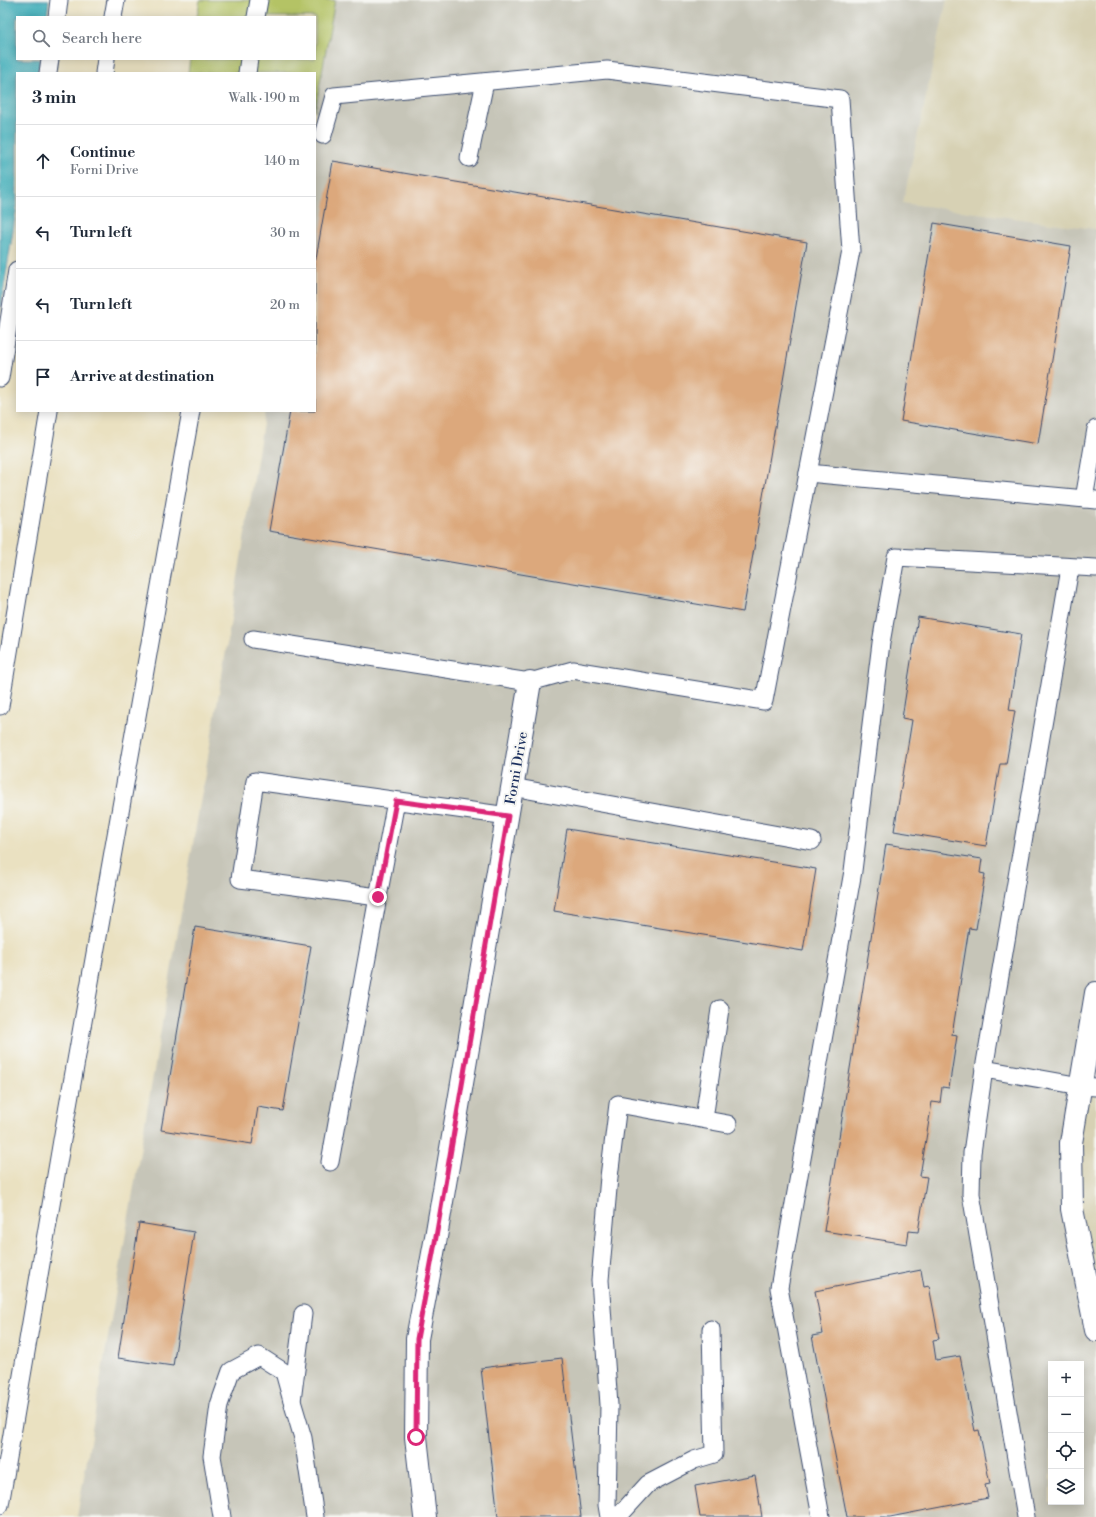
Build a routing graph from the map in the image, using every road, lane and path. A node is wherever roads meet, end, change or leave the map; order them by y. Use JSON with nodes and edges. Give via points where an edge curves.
{"nodes":[{"id":1,"x":59,"y":0,"type":"edge"},
{"id":2,"x":116,"y":0,"type":"edge"},
{"id":3,"x":259,"y":0,"type":"edge"},
{"id":4,"x":57,"y":16,"type":"edge"},
{"id":5,"x":113,"y":16,"type":"edge"},
{"id":6,"x":256,"y":16,"type":"edge"},
{"id":7,"x":50,"y":60,"type":"edge"},
{"id":8,"x":106,"y":60,"type":"edge"},
{"id":9,"x":249,"y":60,"type":"edge"},
{"id":10,"x":48,"y":72,"type":"edge"},
{"id":11,"x":104,"y":72,"type":"edge"},
{"id":12,"x":247,"y":72,"type":"edge"},
{"id":13,"x":485,"y":82,"type":"junction"},
{"id":14,"x":323,"y":135,"type":"dead end"},
{"id":15,"x":468,"y":158,"type":"dead end"},
{"id":16,"x":16,"y":276,"type":"edge"},
{"id":17,"x":0,"y":378,"type":"edge"},
{"id":18,"x":49,"y":412,"type":"edge"},
{"id":19,"x":191,"y":412,"type":"edge"},
{"id":20,"x":1096,"y":429,"type":"edge"},
{"id":21,"x":808,"y":473,"type":"junction"},
{"id":22,"x":1090,"y":499,"type":"edge"},
{"id":23,"x":1070,"y":568,"type":"junction"},
{"id":24,"x":1096,"y":568,"type":"edge"},
{"id":25,"x":253,"y":639,"type":"dead end"},
{"id":26,"x":530,"y":682,"type":"junction"},
{"id":27,"x":0,"y":706,"type":"edge"},
{"id":28,"x":512,"y":787,"type":"junction"},
{"id":29,"x":396,"y":801,"type":"junction"},
{"id":30,"x":508,"y":816,"type":"junction"},
{"id":31,"x":812,"y":841,"type":"dead end"},
{"id":32,"x":378,"y":897,"type":"junction"},
{"id":33,"x":1096,"y":993,"type":"edge"},
{"id":34,"x":720,"y":1009,"type":"dead end"},
{"id":35,"x":984,"y":1069,"type":"junction"},
{"id":36,"x":1088,"y":1086,"type":"edge"},
{"id":37,"x":704,"y":1119,"type":"junction"},
{"id":38,"x":728,"y":1124,"type":"dead end"},
{"id":39,"x":330,"y":1162,"type":"dead end"},
{"id":40,"x":303,"y":1314,"type":"dead end"},
{"id":41,"x":711,"y":1329,"type":"dead end"},
{"id":42,"x":1096,"y":1330,"type":"edge"},
{"id":43,"x":292,"y":1401,"type":"junction"},
{"id":44,"x":0,"y":1505,"type":"edge"},
{"id":45,"x":222,"y":1517,"type":"edge"},
{"id":46,"x":315,"y":1517,"type":"edge"},
{"id":47,"x":426,"y":1517,"type":"edge"},
{"id":48,"x":609,"y":1517,"type":"edge"},
{"id":49,"x":618,"y":1517,"type":"edge"},
{"id":50,"x":821,"y":1517,"type":"edge"},
{"id":51,"x":1026,"y":1517,"type":"edge"}],
"edges":[{"from":1,"to":4,"type":"lane"},
{"from":2,"to":5,"type":"lane"},
{"from":3,"to":6,"type":"lane"},
{"from":7,"to":10,"type":"lane"},
{"from":8,"to":11,"type":"lane"},
{"from":9,"to":12,"type":"lane"},
{"from":13,"to":14,"type":"lane","via":[[334,96]]},
{"from":13,"to":15,"type":"lane"},
{"from":13,"to":21,"type":"lane","via":[[607,70],[840,99],[851,251]]},
{"from":16,"to":17,"type":"lane"},
{"from":18,"to":27,"type":"lane"},
{"from":19,"to":44,"type":"lane"},
{"from":20,"to":22,"type":"lane"},
{"from":21,"to":22,"type":"lane"},
{"from":21,"to":26,"type":"lane","via":[[764,701],[573,670]]},
{"from":23,"to":24,"type":"lane"},
{"from":23,"to":35,"type":"lane"},
{"from":23,"to":50,"type":"lane","via":[[896,557],[881,643],[853,871],[779,1288]]},
{"from":25,"to":26,"type":"lane"},
{"from":26,"to":28,"type":"street","name":"Forni Drive"},
{"from":28,"to":30,"type":"street","name":"Forni Drive"},
{"from":28,"to":31,"type":"lane"},
{"from":29,"to":30,"type":"lane"},
{"from":29,"to":32,"type":"lane"},
{"from":29,"to":32,"type":"lane","via":[[255,780],[240,879]]},
{"from":30,"to":47,"type":"street","name":"Forni Drive","via":[[417,1339],[416,1437]]},
{"from":32,"to":39,"type":"lane"},
{"from":33,"to":36,"type":"street"},
{"from":34,"to":37,"type":"lane"},
{"from":35,"to":36,"type":"lane"},
{"from":35,"to":51,"type":"lane","via":[[972,1153],[971,1194]]},
{"from":36,"to":42,"type":"street","via":[[1071,1143],[1072,1209]]},
{"from":37,"to":38,"type":"lane"},
{"from":37,"to":48,"type":"lane","via":[[618,1104],[600,1280],[609,1405]]},
{"from":40,"to":43,"type":"lane"},
{"from":41,"to":49,"type":"lane","via":[[714,1454],[694,1460],[648,1484]]},
{"from":43,"to":45,"type":"lane","via":[[284,1372],[259,1356],[232,1372],[220,1405],[212,1456]]},
{"from":43,"to":46,"type":"lane","via":[[303,1438]]}]}
